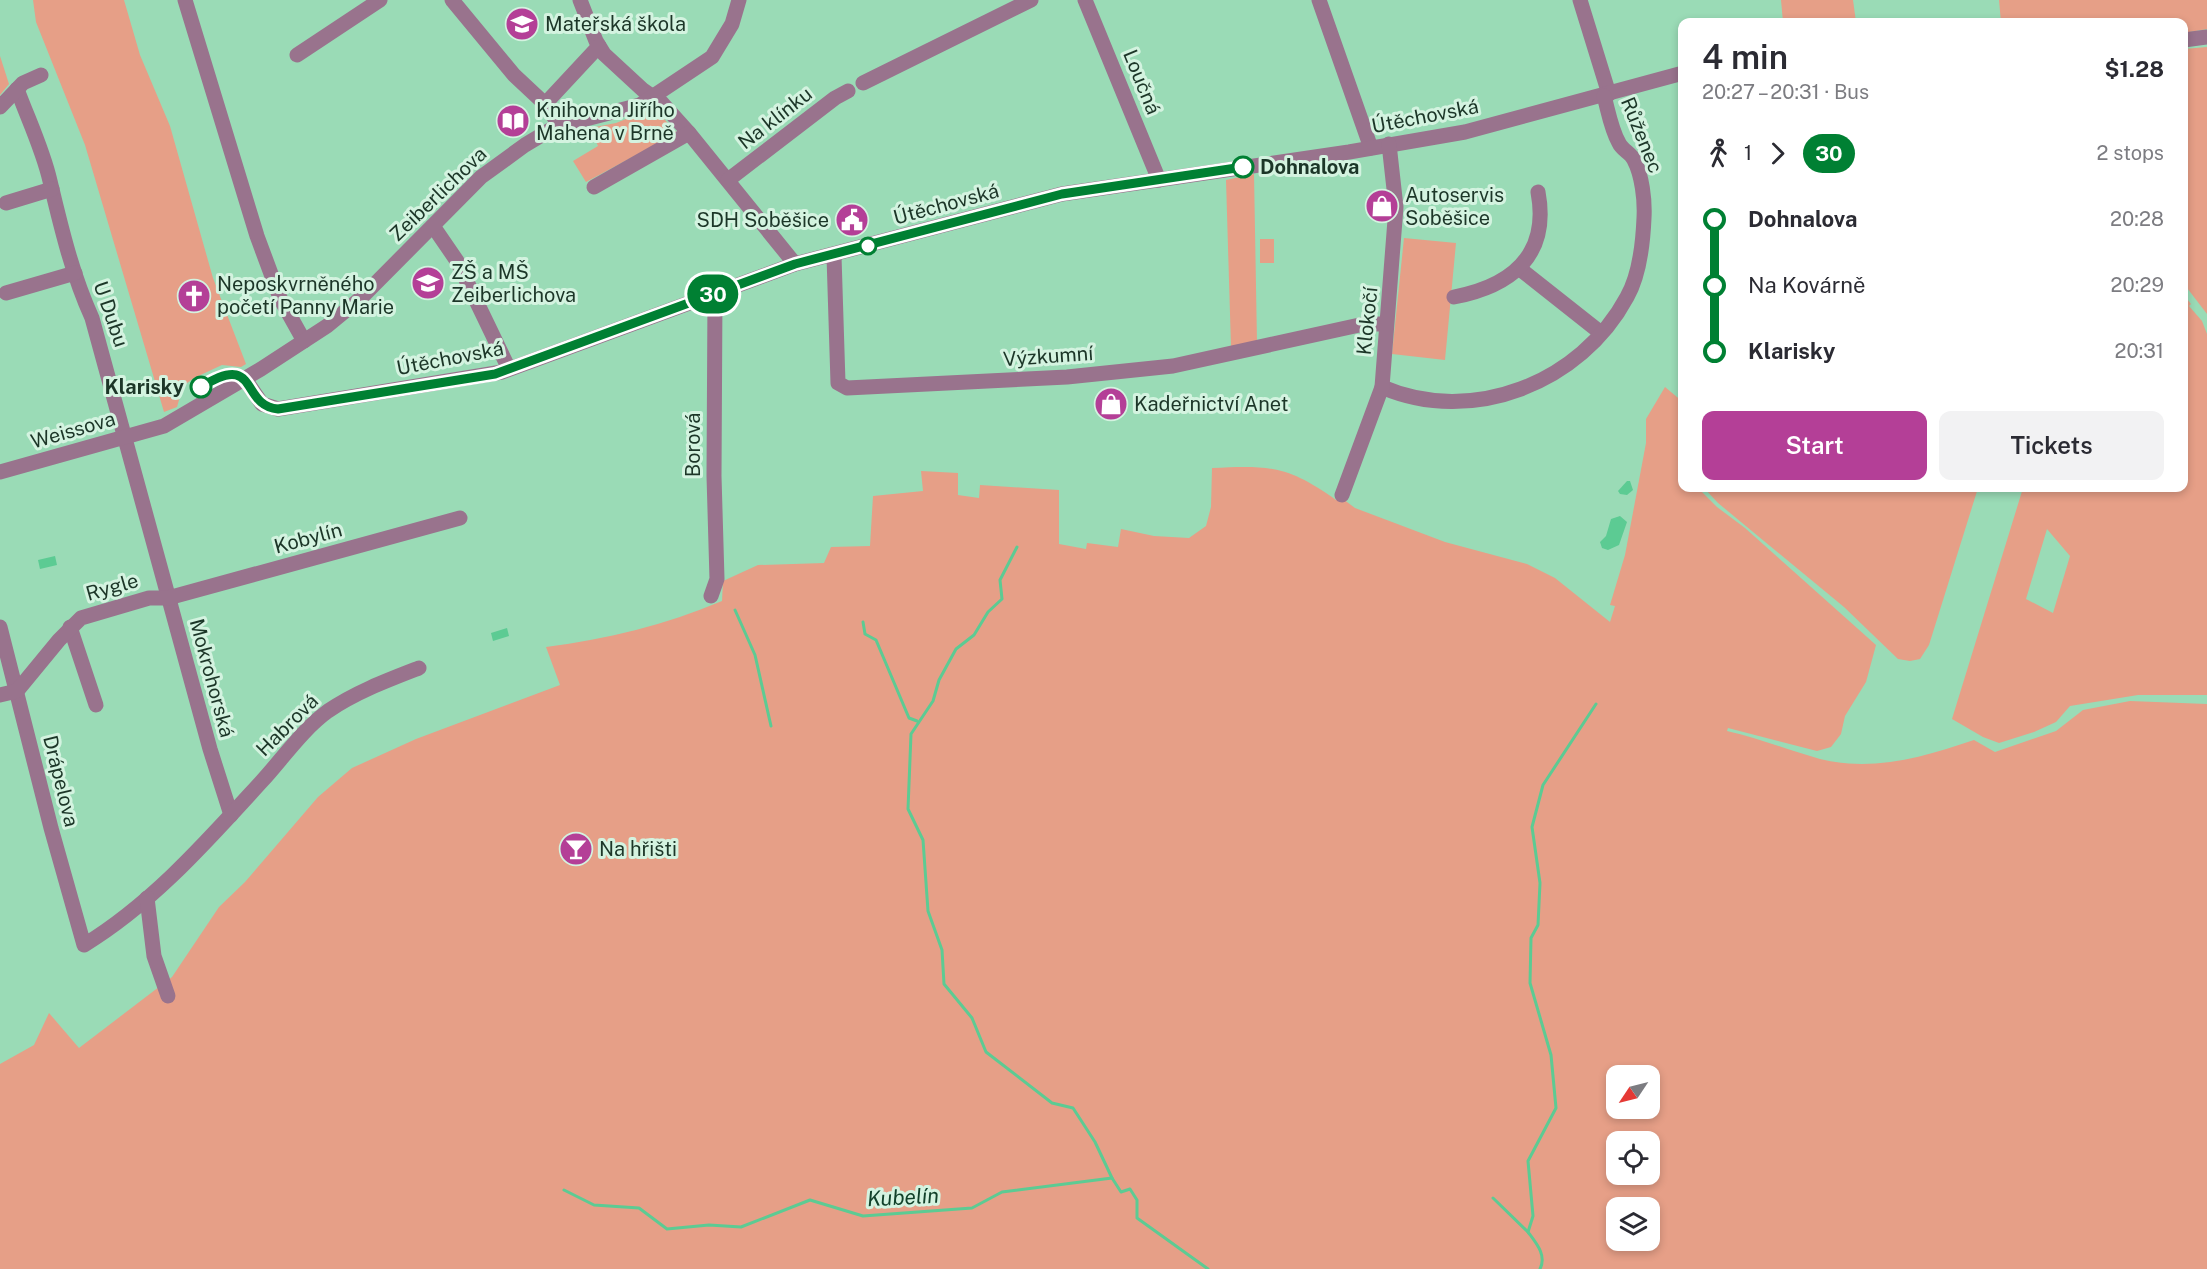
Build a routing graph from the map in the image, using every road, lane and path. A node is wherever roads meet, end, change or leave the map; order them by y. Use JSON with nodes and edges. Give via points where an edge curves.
{"nodes":[{"id":1,"x":185,"y":0,"type":"edge"},
{"id":2,"x":380,"y":0,"type":"edge"},
{"id":3,"x":452,"y":0,"type":"edge"},
{"id":4,"x":580,"y":0,"type":"edge"},
{"id":5,"x":1031,"y":0,"type":"edge"},
{"id":6,"x":1085,"y":0,"type":"edge"},
{"id":7,"x":1319,"y":0,"type":"edge"},
{"id":8,"x":1580,"y":0,"type":"edge"},
{"id":9,"x":738,"y":1,"type":"edge"},
{"id":10,"x":2207,"y":37,"type":"edge"},
{"id":11,"x":2188,"y":39,"type":"edge"},
{"id":12,"x":599,"y":46,"type":"junction"},
{"id":13,"x":297,"y":55,"type":"dead end"},
{"id":14,"x":1678,"y":74,"type":"edge"},
{"id":15,"x":41,"y":75,"type":"dead end"},
{"id":16,"x":863,"y":83,"type":"dead end"},
{"id":17,"x":17,"y":88,"type":"junction"},
{"id":18,"x":848,"y":91,"type":"dead end"},
{"id":19,"x":1607,"y":95,"type":"junction"},
{"id":20,"x":653,"y":98,"type":"junction"},
{"id":21,"x":545,"y":104,"type":"junction"},
{"id":22,"x":0,"y":107,"type":"edge"},
{"id":23,"x":560,"y":126,"type":"junction"},
{"id":24,"x":689,"y":133,"type":"junction"},
{"id":25,"x":1389,"y":144,"type":"junction"},
{"id":26,"x":1371,"y":148,"type":"junction"},
{"id":27,"x":728,"y":180,"type":"junction"},
{"id":28,"x":1159,"y":180,"type":"junction"},
{"id":29,"x":594,"y":187,"type":"dead end"},
{"id":30,"x":52,"y":189,"type":"junction"},
{"id":31,"x":1538,"y":192,"type":"dead end"},
{"id":32,"x":6,"y":203,"type":"dead end"},
{"id":33,"x":433,"y":226,"type":"junction"},
{"id":34,"x":834,"y":256,"type":"junction"},
{"id":35,"x":795,"y":264,"type":"junction"},
{"id":36,"x":1520,"y":269,"type":"junction"},
{"id":37,"x":75,"y":273,"type":"junction"},
{"id":38,"x":6,"y":293,"type":"dead end"},
{"id":39,"x":715,"y":293,"type":"junction"},
{"id":40,"x":1454,"y":297,"type":"dead end"},
{"id":41,"x":1386,"y":324,"type":"junction"},
{"id":42,"x":1601,"y":333,"type":"junction"},
{"id":43,"x":304,"y":341,"type":"junction"},
{"id":44,"x":509,"y":369,"type":"junction"},
{"id":45,"x":245,"y":379,"type":"junction"},
{"id":46,"x":1382,"y":387,"type":"junction"},
{"id":47,"x":190,"y":412,"type":"joint"},
{"id":48,"x":124,"y":437,"type":"junction"},
{"id":49,"x":0,"y":472,"type":"edge"},
{"id":50,"x":1342,"y":495,"type":"dead end"},
{"id":51,"x":459,"y":518,"type":"dead end"},
{"id":52,"x":711,"y":596,"type":"dead end"},
{"id":53,"x":168,"y":598,"type":"junction"},
{"id":54,"x":0,"y":627,"type":"edge"},
{"id":55,"x":70,"y":627,"type":"junction"},
{"id":56,"x":419,"y":668,"type":"dead end"},
{"id":57,"x":17,"y":691,"type":"junction"},
{"id":58,"x":0,"y":695,"type":"edge"},
{"id":59,"x":96,"y":705,"type":"dead end"},
{"id":60,"x":231,"y":815,"type":"junction"},
{"id":61,"x":147,"y":898,"type":"junction"},
{"id":62,"x":168,"y":996,"type":"dead end"}],
"edges":[{"from":1,"to":43,"type":"street","via":[[257,236],[280,298]]},
{"from":2,"to":13,"type":"street"},
{"from":3,"to":21,"type":"street","via":[[514,75]]},
{"from":4,"to":12,"type":"street"},
{"from":5,"to":16,"type":"street"},
{"from":6,"to":28,"type":"street","name":"Loučná"},
{"from":7,"to":26,"type":"street"},
{"from":8,"to":19,"type":"street","name":"Růženec"},
{"from":9,"to":20,"type":"street","name":"Zeiberlichova","via":[[732,24],[712,57]]},
{"from":10,"to":11,"type":"street"},
{"from":12,"to":20,"type":"street","via":[[610,61]]},
{"from":12,"to":21,"type":"street"},
{"from":14,"to":19,"type":"street","name":"Útěchovská"},
{"from":15,"to":17,"type":"street"},
{"from":17,"to":22,"type":"street"},
{"from":17,"to":30,"type":"street","name":"U Dubu"},
{"from":18,"to":27,"type":"street","name":"Na klínku"},
{"from":19,"to":25,"type":"street","name":"Útěchovská","via":[[1465,132]]},
{"from":19,"to":42,"type":"street","name":"Růženec","via":[[1619,144],[1634,159],[1644,215],[1640,253],[1628,296]]},
{"from":20,"to":23,"type":"street","name":"Zeiberlichova","via":[[625,110]]},
{"from":20,"to":24,"type":"street"},
{"from":21,"to":23,"type":"street"},
{"from":23,"to":33,"type":"street","name":"Zeiberlichova","via":[[542,134],[481,177]]},
{"from":24,"to":27,"type":"street"},
{"from":24,"to":29,"type":"street"},
{"from":25,"to":26,"type":"street","name":"Útěchovská"},
{"from":25,"to":41,"type":"street","name":"Klokočí","via":[[1396,207]]},
{"from":26,"to":28,"type":"street","name":"Útěchovská"},
{"from":27,"to":35,"type":"street"},
{"from":28,"to":34,"type":"street","name":"Útěchovská","via":[[1062,194]]},
{"from":30,"to":32,"type":"street"},
{"from":30,"to":37,"type":"street","name":"U Dubu"},
{"from":31,"to":36,"type":"street","via":[[1538,235]]},
{"from":33,"to":43,"type":"street","name":"Zeiberlichova","via":[[361,298]]},
{"from":33,"to":44,"type":"street","via":[[457,261]]},
{"from":34,"to":35,"type":"street","name":"Útěchovská"},
{"from":34,"to":41,"type":"street","name":"Výzkumní","via":[[838,383],[847,388],[1067,378],[1173,366],[1364,324]]},
{"from":35,"to":39,"type":"street","name":"Útěchovská"},
{"from":36,"to":40,"type":"street","via":[[1491,286]]},
{"from":36,"to":42,"type":"street"},
{"from":37,"to":38,"type":"street","name":"U Dubu"},
{"from":37,"to":48,"type":"street","name":"U Dubu","via":[[92,318]]},
{"from":39,"to":44,"type":"street","name":"Útěchovská"},
{"from":39,"to":52,"type":"street","name":"Borová","via":[[717,579]]},
{"from":41,"to":46,"type":"street","name":"Klokočí"},
{"from":42,"to":46,"type":"street","name":"Růženec","via":[[1564,369],[1503,395],[1446,402],[1403,396]]},
{"from":43,"to":45,"type":"street","name":"Zeiberlichova"},
{"from":44,"to":45,"type":"street","name":"Útěchovská","via":[[278,409],[262,404]]},
{"from":45,"to":47,"type":"street","name":"Zeiberlichova"},
{"from":46,"to":50,"type":"street","name":"Klokočí"},
{"from":47,"to":48,"type":"street","name":"Weissova","via":[[164,426]]},
{"from":48,"to":49,"type":"street","name":"Weissova"},
{"from":48,"to":53,"type":"street","name":"Mokrohorská"},
{"from":51,"to":53,"type":"street","name":"Kobylín"},
{"from":53,"to":55,"type":"street","name":"Rygle","via":[[149,598],[81,618]]},
{"from":53,"to":60,"type":"street","name":"Mokrohorská"},
{"from":54,"to":57,"type":"street","name":"Drápelova"},
{"from":55,"to":57,"type":"street","name":"Rygle"},
{"from":55,"to":59,"type":"street","name":"Rygle"},
{"from":56,"to":60,"type":"street","name":"Habrová","via":[[383,682],[326,713]]},
{"from":57,"to":58,"type":"street"},
{"from":57,"to":61,"type":"street","name":"Drápelova","via":[[84,945],[122,921]]},
{"from":60,"to":61,"type":"street"},
{"from":61,"to":62,"type":"street","via":[[154,956]]}]}
